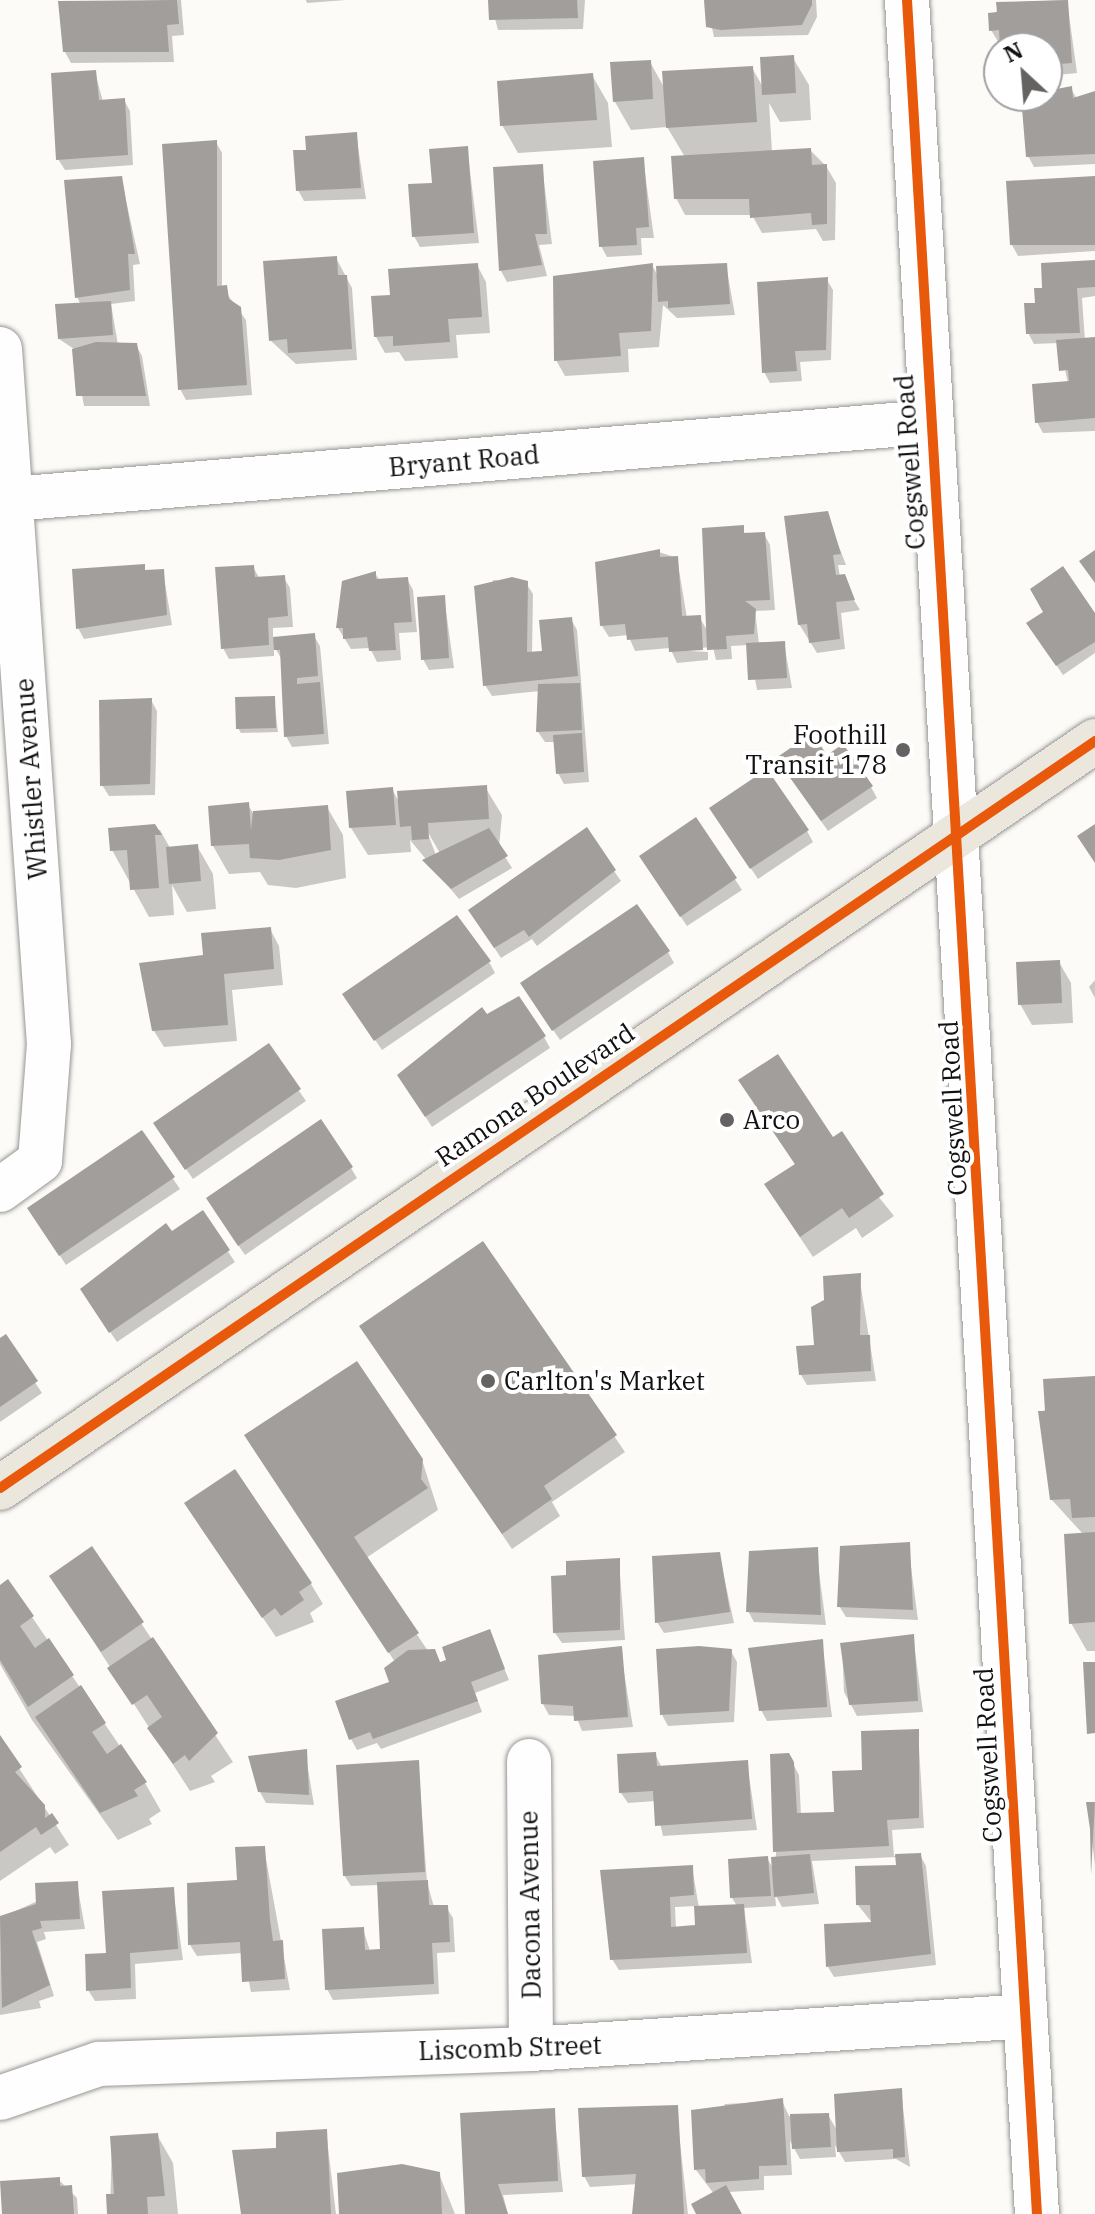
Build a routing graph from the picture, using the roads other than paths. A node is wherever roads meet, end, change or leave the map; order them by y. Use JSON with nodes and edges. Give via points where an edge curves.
{"nodes":[{"id":1,"x":907,"y":0,"type":"edge"},
{"id":2,"x":0,"y":349,"type":"edge"},
{"id":3,"x":928,"y":422,"type":"junction"},
{"id":4,"x":6,"y":500,"type":"edge"},
{"id":5,"x":1095,"y":741,"type":"edge"},
{"id":6,"x":959,"y":831,"type":"junction"},
{"id":7,"x":0,"y":1190,"type":"edge"},
{"id":8,"x":0,"y":1488,"type":"edge"},
{"id":9,"x":529,"y":1761,"type":"dead end"},
{"id":10,"x":1025,"y":2016,"type":"junction"},
{"id":11,"x":531,"y":2049,"type":"junction"},
{"id":12,"x":0,"y":2098,"type":"edge"},
{"id":13,"x":1037,"y":2214,"type":"edge"}],
"edges":[{"from":1,"to":3,"type":"street","name":"Cogswell Road"},
{"from":2,"to":4,"type":"street","name":"Whistler Avenue"},
{"from":3,"to":4,"type":"street","name":"Bryant Road"},
{"from":3,"to":6,"type":"street","name":"Cogswell Road"},
{"from":4,"to":7,"type":"street","name":"Whistler Avenue","via":[[49,1044],[40,1161]]},
{"from":5,"to":6,"type":"main road","name":"Ramona Boulevard"},
{"from":6,"to":8,"type":"main road","name":"Ramona Boulevard"},
{"from":6,"to":10,"type":"street","name":"Cogswell Road"},
{"from":9,"to":11,"type":"street","name":"Dacona Avenue"},
{"from":10,"to":11,"type":"street","name":"Liscomb Street"},
{"from":10,"to":13,"type":"street","name":"Cogswell Road"},
{"from":11,"to":12,"type":"street","name":"Liscomb Street","via":[[99,2064]]}]}
